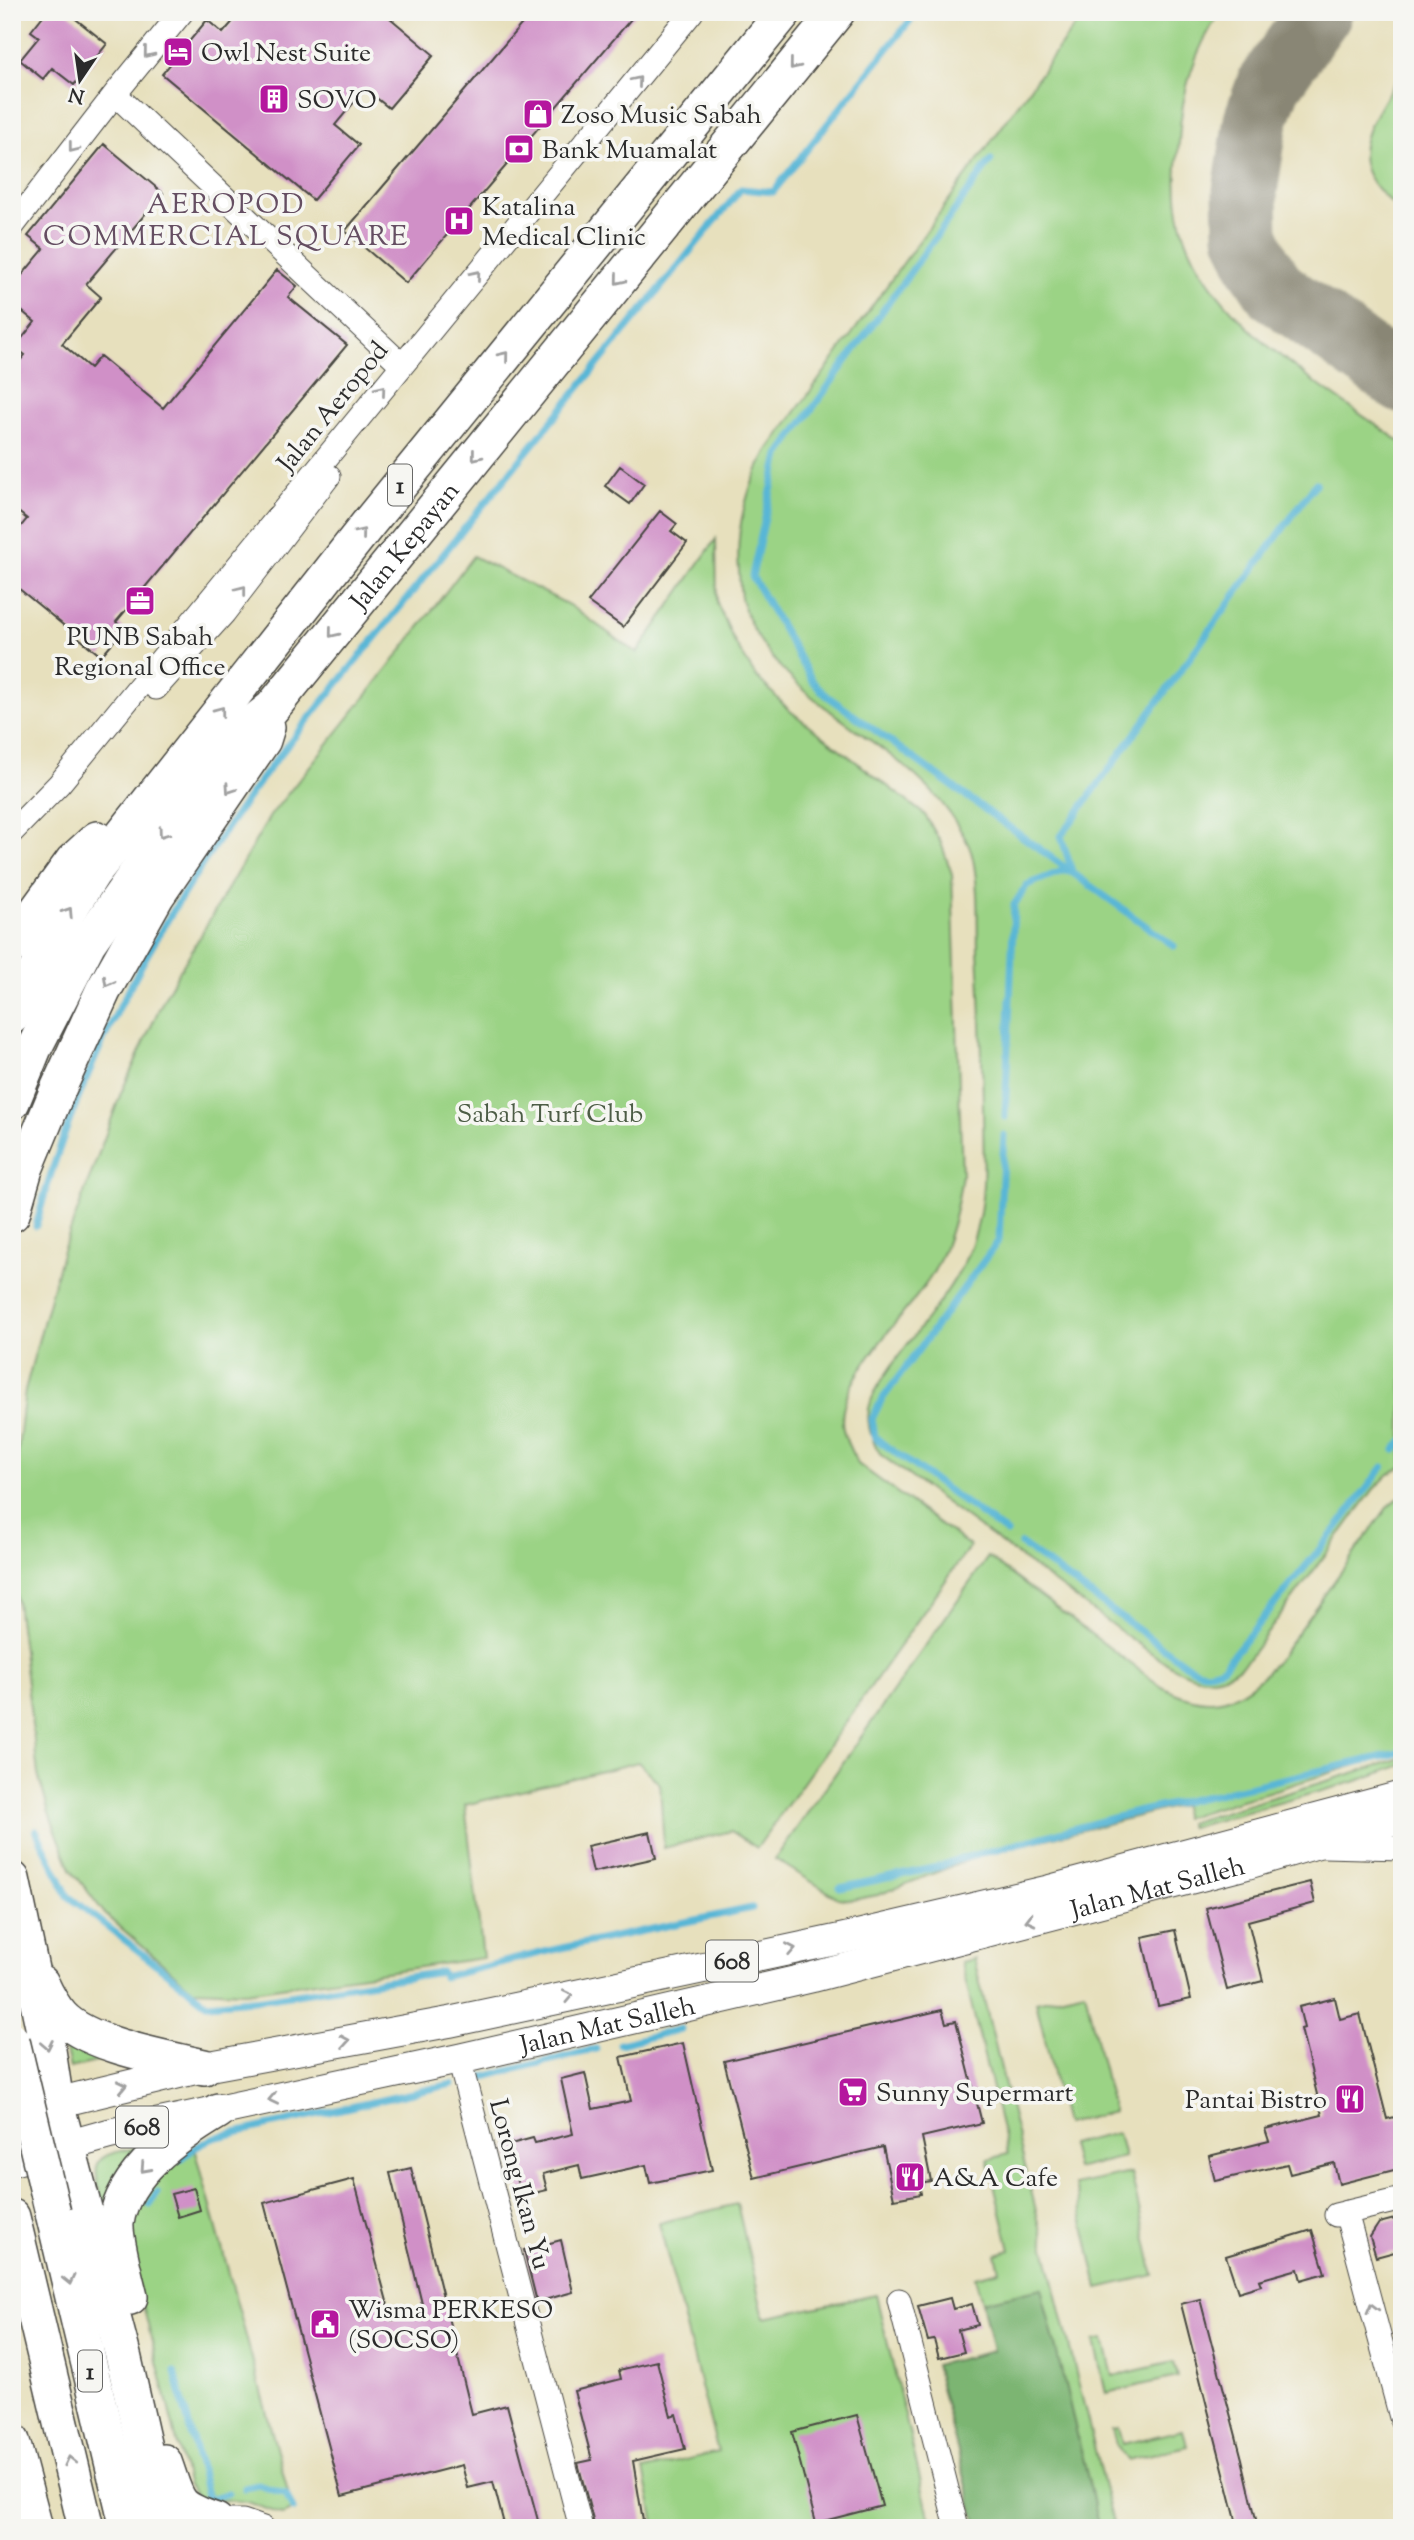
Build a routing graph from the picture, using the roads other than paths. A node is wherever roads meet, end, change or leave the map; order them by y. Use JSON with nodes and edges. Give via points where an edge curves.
{"nodes":[{"id":1,"x":182,"y":12,"type":"edge"},
{"id":2,"x":692,"y":12,"type":"edge"},
{"id":3,"x":784,"y":12,"type":"edge"},
{"id":4,"x":837,"y":12,"type":"edge"},
{"id":5,"x":115,"y":94,"type":"junction"},
{"id":6,"x":12,"y":227,"type":"edge"},
{"id":7,"x":402,"y":365,"type":"junction"},
{"id":8,"x":272,"y":708,"type":"junction"},
{"id":9,"x":186,"y":756,"type":"junction"},
{"id":10,"x":12,"y":834,"type":"edge"},
{"id":11,"x":12,"y":945,"type":"edge"},
{"id":12,"x":51,"y":979,"type":"junction"},
{"id":13,"x":12,"y":1016,"type":"edge"},
{"id":14,"x":12,"y":1102,"type":"edge"},
{"id":15,"x":12,"y":1214,"type":"edge"},
{"id":16,"x":1402,"y":1796,"type":"edge"},
{"id":17,"x":1402,"y":1818,"type":"edge"},
{"id":18,"x":1309,"y":1845,"type":"junction"},
{"id":19,"x":1402,"y":1848,"type":"edge"},
{"id":20,"x":12,"y":1879,"type":"edge"},
{"id":21,"x":29,"y":1954,"type":"junction"},
{"id":22,"x":12,"y":2041,"type":"edge"},
{"id":23,"x":459,"y":2059,"type":"junction"},
{"id":24,"x":204,"y":2067,"type":"junction"},
{"id":25,"x":56,"y":2103,"type":"junction"},
{"id":26,"x":218,"y":2111,"type":"junction"},
{"id":27,"x":12,"y":2115,"type":"edge"},
{"id":28,"x":67,"y":2144,"type":"junction"},
{"id":29,"x":12,"y":2161,"type":"edge"},
{"id":30,"x":1402,"y":2199,"type":"edge"},
{"id":31,"x":12,"y":2217,"type":"edge"},
{"id":32,"x":899,"y":2300,"type":"dead end"},
{"id":33,"x":124,"y":2359,"type":"junction"},
{"id":34,"x":1402,"y":2421,"type":"edge"},
{"id":35,"x":12,"y":2441,"type":"edge"},
{"id":36,"x":145,"y":2455,"type":"junction"},
{"id":37,"x":210,"y":2524,"type":"edge"},
{"id":38,"x":35,"y":2528,"type":"edge"},
{"id":39,"x":86,"y":2528,"type":"edge"},
{"id":40,"x":128,"y":2528,"type":"edge"},
{"id":41,"x":162,"y":2528,"type":"edge"},
{"id":42,"x":263,"y":2528,"type":"edge"},
{"id":43,"x":581,"y":2528,"type":"edge"},
{"id":44,"x":957,"y":2528,"type":"edge"}],
"edges":[{"from":1,"to":5,"type":"street","one_way":true},
{"from":7,"to":2,"type":"street","name":"Jalan Aeropod","one_way":true},
{"from":9,"to":3,"type":"highway","name":"Jalan Kepayan","number":"1","one_way":true},
{"from":4,"to":8,"type":"highway","name":"Jalan Kepayan","number":"1","one_way":true},
{"from":5,"to":6,"type":"street","one_way":true},
{"from":5,"to":7,"type":"street"},
{"from":10,"to":7,"type":"street","name":"Jalan Aeropod","one_way":true,"via":[[59,784]]},
{"from":8,"to":12,"type":"highway","name":"Jalan Kepayan","number":"1","one_way":true,"via":[[243,731],[204,776],[88,943]]},
{"from":8,"to":15,"type":"highway","one_way":true,"via":[[263,740],[157,895],[103,990],[25,1169]]},
{"from":9,"to":11,"type":"highway","via":[[73,861]]},
{"from":12,"to":9,"type":"highway","name":"Jalan Kepayan","number":"1","one_way":true,"via":[[60,924],[92,874]]},
{"from":12,"to":13,"type":"highway","name":"Jalan Kepayan","number":"1"},
{"from":12,"to":14,"type":"highway","name":"Jalan Kepayan","number":"1","via":[[34,1048]]},
{"from":24,"to":16,"type":"main road","name":"Jalan Mat Salleh","number":"608","one_way":true,"via":[[449,2022],[845,1938],[1050,1890]]},
{"from":17,"to":18,"type":"main road","name":"Jalan Mat Salleh","number":"608"},
{"from":18,"to":19,"type":"street"},
{"from":18,"to":23,"type":"main road","name":"Jalan Mat Salleh","number":"608","one_way":true,"via":[[813,1977]]},
{"from":20,"to":21,"type":"highway"},
{"from":21,"to":24,"type":"highway","via":[[62,2017],[89,2034],[130,2050]]},
{"from":21,"to":25,"type":"highway","one_way":true},
{"from":22,"to":40,"type":"highway","number":"1","one_way":true,"bridge":true},
{"from":23,"to":26,"type":"main road","name":"Jalan Mat Salleh","number":"608","one_way":true},
{"from":23,"to":43,"type":"street","name":"Lorong Ikan Yu"},
{"from":25,"to":24,"type":"main road","name":"Jalan Mat Salleh","number":"608","one_way":true},
{"from":25,"to":27,"type":"main road","name":"Jalan Mat Salleh","number":"608"},
{"from":25,"to":28,"type":"highway"},
{"from":26,"to":28,"type":"main road","name":"Jalan Mat Salleh","number":"608"},
{"from":26,"to":33,"type":"highway","one_way":true,"via":[[148,2164],[127,2190],[116,2224],[136,2328]]},
{"from":28,"to":29,"type":"main road","name":"Jalan Mat Salleh","number":"608"},
{"from":28,"to":33,"type":"highway"},
{"from":34,"to":30,"type":"street","one_way":true,"via":[[1341,2213]]},
{"from":39,"to":31,"type":"highway","number":"1","one_way":true},
{"from":32,"to":44,"type":"street"},
{"from":33,"to":36,"type":"highway"},
{"from":35,"to":38,"type":"highway"},
{"from":36,"to":37,"type":"highway","via":[[163,2460],[179,2503]]},
{"from":36,"to":41,"type":"highway"},
{"from":37,"to":42,"type":"street","via":[[243,2521]]}]}
